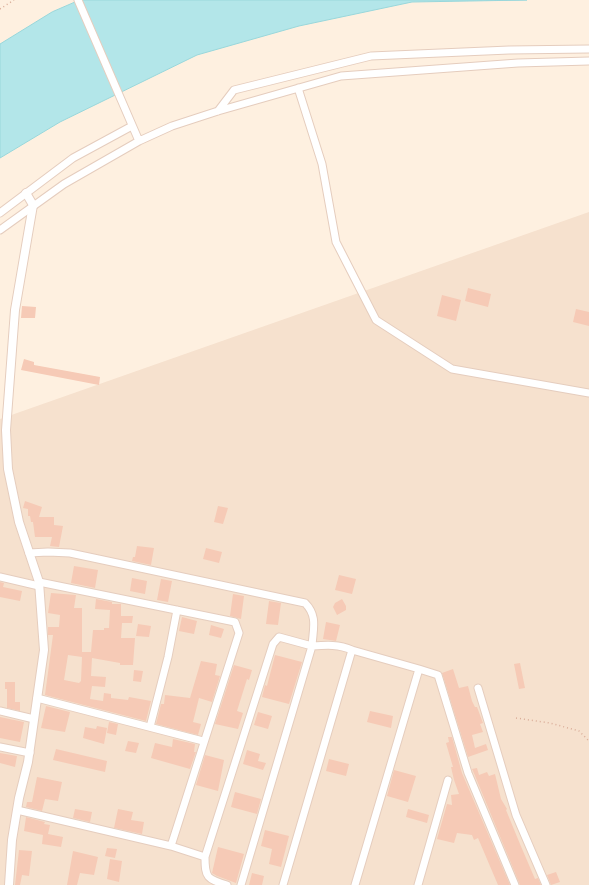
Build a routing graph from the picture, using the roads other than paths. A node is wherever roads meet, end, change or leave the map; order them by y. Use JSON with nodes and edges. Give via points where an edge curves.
{"nodes":[{"id":1,"x":78,"y":0,"type":"edge"},
{"id":2,"x":589,"y":49,"type":"edge"},
{"id":3,"x":589,"y":61,"type":"edge"},
{"id":4,"x":298,"y":88,"type":"junction"},
{"id":5,"x":218,"y":111,"type":"junction"},
{"id":6,"x":132,"y":126,"type":"junction"},
{"id":7,"x":139,"y":141,"type":"junction"},
{"id":8,"x":26,"y":192,"type":"junction"},
{"id":9,"x":33,"y":205,"type":"junction"},
{"id":10,"x":0,"y":213,"type":"edge"},
{"id":11,"x":0,"y":230,"type":"edge"},
{"id":12,"x":589,"y":393,"type":"edge"},
{"id":13,"x":29,"y":554,"type":"junction"},
{"id":14,"x":0,"y":578,"type":"edge"},
{"id":15,"x":39,"y":584,"type":"junction"},
{"id":16,"x":177,"y":610,"type":"junction"},
{"id":17,"x":312,"y":646,"type":"junction"},
{"id":18,"x":352,"y":650,"type":"junction"},
{"id":19,"x":419,"y":669,"type":"junction"},
{"id":20,"x":478,"y":688,"type":"dead end"},
{"id":21,"x":37,"y":698,"type":"junction"},
{"id":22,"x":0,"y":711,"type":"edge"},
{"id":23,"x":34,"y":719,"type":"junction"},
{"id":24,"x":150,"y":727,"type":"junction"},
{"id":25,"x":203,"y":741,"type":"junction"},
{"id":26,"x":0,"y":747,"type":"edge"},
{"id":27,"x":30,"y":753,"type":"junction"},
{"id":28,"x":448,"y":780,"type":"dead end"},
{"id":29,"x":17,"y":810,"type":"junction"},
{"id":30,"x":171,"y":846,"type":"junction"},
{"id":31,"x":205,"y":857,"type":"junction"},
{"id":32,"x":9,"y":885,"type":"edge"},
{"id":33,"x":227,"y":885,"type":"edge"},
{"id":34,"x":241,"y":885,"type":"edge"},
{"id":35,"x":283,"y":885,"type":"edge"},
{"id":36,"x":355,"y":885,"type":"edge"},
{"id":37,"x":418,"y":885,"type":"edge"},
{"id":38,"x":515,"y":885,"type":"edge"},
{"id":39,"x":546,"y":885,"type":"edge"}],
"edges":[{"from":1,"to":6,"type":"street"},
{"from":2,"to":5,"type":"street","via":[[371,56],[234,90]]},
{"from":3,"to":4,"type":"street","via":[[518,62],[341,76]]},
{"from":4,"to":5,"type":"street"},
{"from":4,"to":12,"type":"street","via":[[322,164],[336,242],[376,320],[452,369]]},
{"from":5,"to":7,"type":"street","via":[[172,126]]},
{"from":6,"to":7,"type":"street"},
{"from":6,"to":8,"type":"street","via":[[73,158]]},
{"from":7,"to":9,"type":"street"},
{"from":8,"to":9,"type":"street"},
{"from":8,"to":10,"type":"street"},
{"from":9,"to":11,"type":"street"},
{"from":9,"to":13,"type":"street","via":[[14,310],[6,430],[8,469],[19,522]]},
{"from":13,"to":15,"type":"street"},
{"from":13,"to":17,"type":"street","via":[[70,554],[305,603],[313,611]]},
{"from":14,"to":15,"type":"street"},
{"from":15,"to":16,"type":"street"},
{"from":15,"to":21,"type":"street","via":[[44,650]]},
{"from":16,"to":24,"type":"street","via":[[168,661]]},
{"from":16,"to":25,"type":"street","via":[[235,622],[239,633]]},
{"from":17,"to":18,"type":"street","via":[[345,646]]},
{"from":17,"to":31,"type":"street","via":[[279,637],[273,644]]},
{"from":17,"to":34,"type":"street"},
{"from":18,"to":19,"type":"street"},
{"from":18,"to":35,"type":"street"},
{"from":19,"to":36,"type":"street"},
{"from":19,"to":38,"type":"street","via":[[438,675],[468,773]]},
{"from":20,"to":39,"type":"street","via":[[516,815]]},
{"from":21,"to":23,"type":"street"},
{"from":21,"to":24,"type":"street"},
{"from":22,"to":23,"type":"street"},
{"from":23,"to":27,"type":"street"},
{"from":24,"to":25,"type":"street"},
{"from":25,"to":30,"type":"street"},
{"from":26,"to":27,"type":"street"},
{"from":27,"to":29,"type":"street"},
{"from":28,"to":37,"type":"street"},
{"from":29,"to":30,"type":"street"},
{"from":29,"to":32,"type":"street"},
{"from":30,"to":31,"type":"street"},
{"from":31,"to":33,"type":"street","via":[[207,876]]}]}
